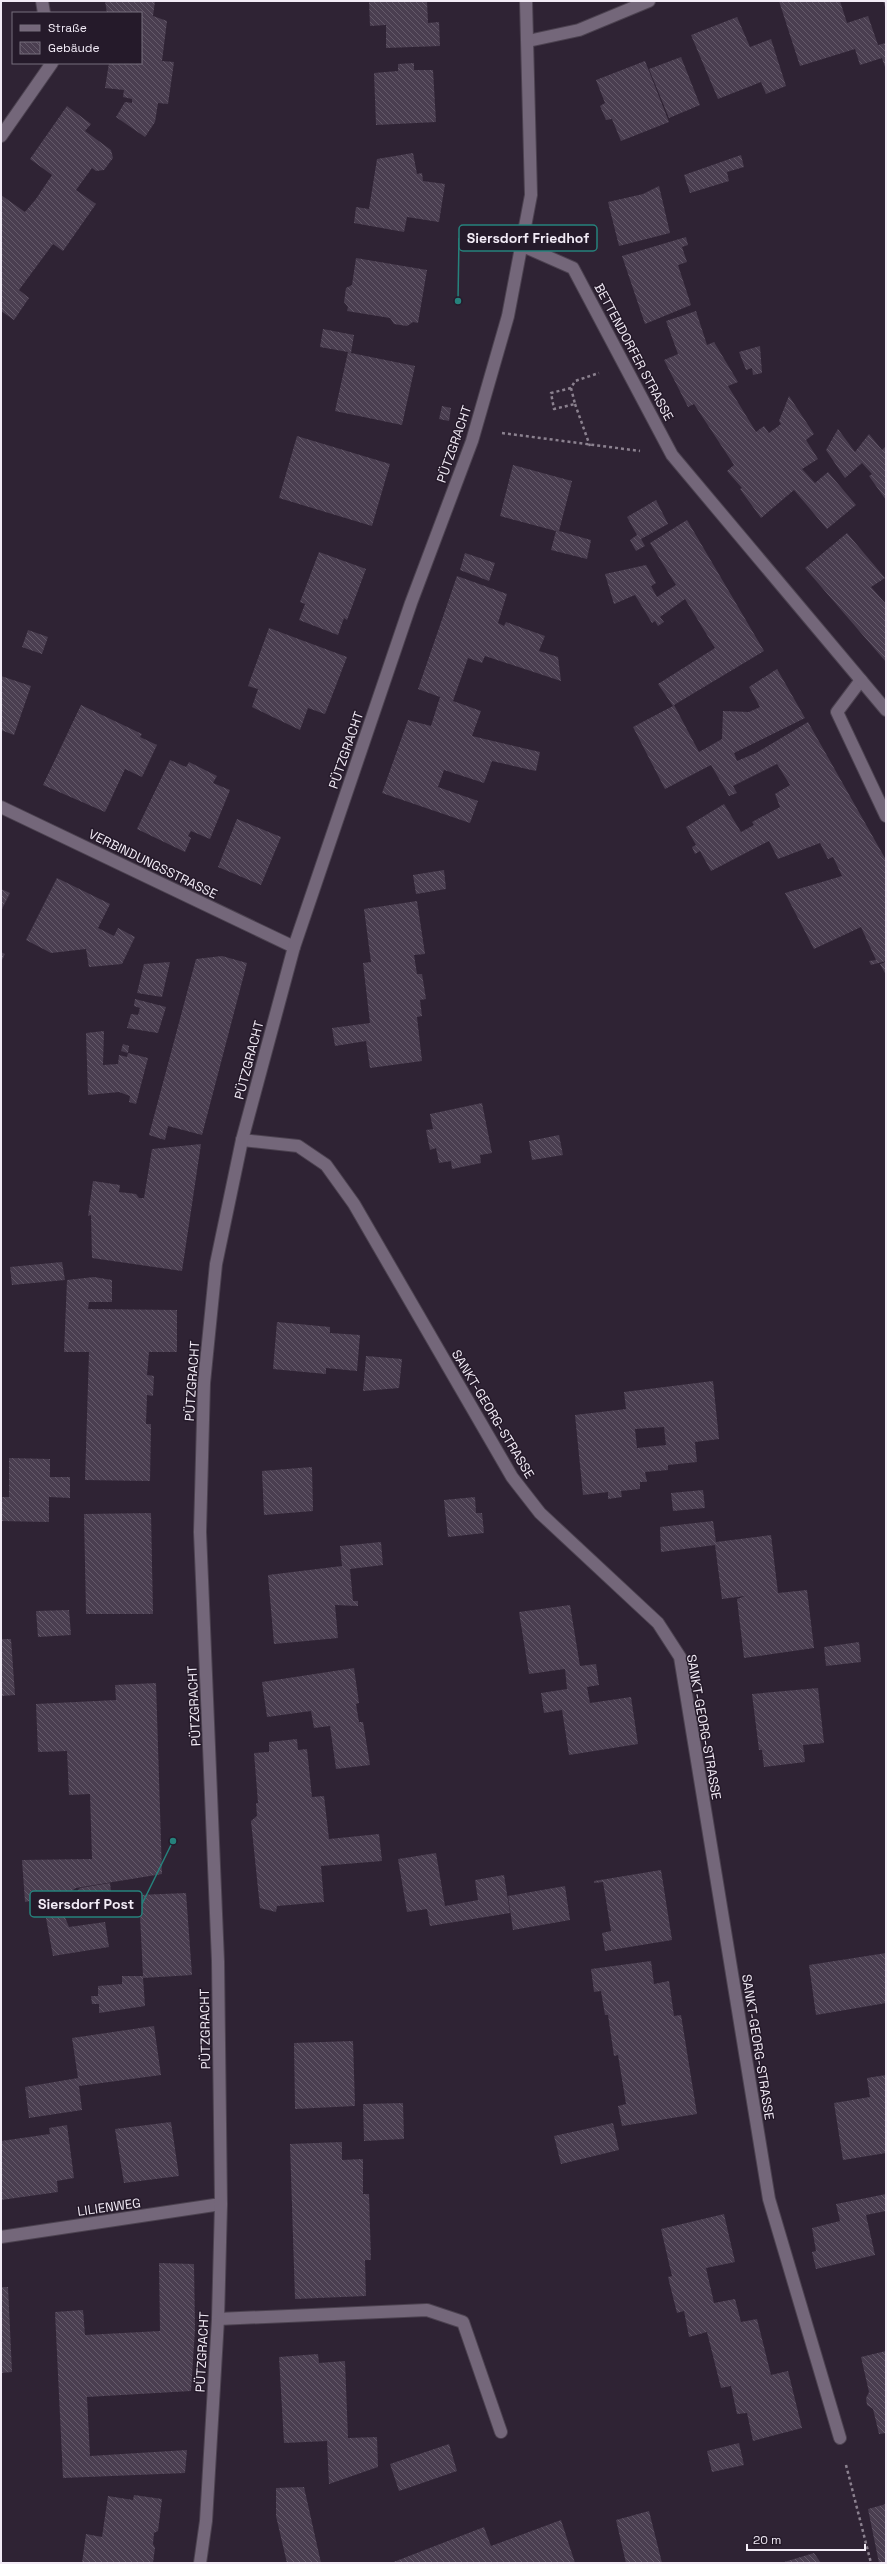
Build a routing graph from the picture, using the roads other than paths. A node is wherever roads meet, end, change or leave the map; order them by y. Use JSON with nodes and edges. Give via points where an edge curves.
{"nodes":[{"id":1,"x":42,"y":1,"type":"edge"},
{"id":2,"x":526,"y":1,"type":"edge"},
{"id":3,"x":649,"y":1,"type":"edge"},
{"id":4,"x":44,"y":12,"type":"edge"},
{"id":5,"x":528,"y":40,"type":"junction"},
{"id":6,"x":51,"y":64,"type":"edge"},
{"id":7,"x":1,"y":136,"type":"edge"},
{"id":8,"x":523,"y":246,"type":"junction"},
{"id":9,"x":861,"y":680,"type":"junction"},
{"id":10,"x":886,"y":710,"type":"edge"},
{"id":11,"x":1,"y":807,"type":"edge"},
{"id":12,"x":886,"y":816,"type":"edge"},
{"id":13,"x":294,"y":947,"type":"junction"},
{"id":14,"x":242,"y":1140,"type":"junction"},
{"id":15,"x":221,"y":2204,"type":"junction"},
{"id":16,"x":1,"y":2237,"type":"edge"},
{"id":17,"x":218,"y":2319,"type":"junction"},
{"id":18,"x":501,"y":2432,"type":"dead end"},
{"id":19,"x":840,"y":2438,"type":"road end"},
{"id":20,"x":200,"y":2563,"type":"edge"}],
"edges":[{"from":1,"to":4,"type":"street"},
{"from":2,"to":5,"type":"street"},
{"from":3,"to":5,"type":"street","via":[[579,30]]},
{"from":5,"to":8,"type":"street","via":[[531,195]]},
{"from":6,"to":7,"type":"street"},
{"from":8,"to":9,"type":"street","name":"BETTENDORFER STRASSE","via":[[573,268],[672,455]]},
{"from":8,"to":13,"type":"street","name":"PÜTZGRACHT","via":[[508,316],[475,429],[411,603]]},
{"from":9,"to":10,"type":"street","name":"BETTENDORFER STRASSE"},
{"from":9,"to":12,"type":"street","via":[[837,712]]},
{"from":11,"to":13,"type":"street","name":"VERBINDUNGSSTRASSE"},
{"from":13,"to":14,"type":"street","name":"PÜTZGRACHT"},
{"from":14,"to":15,"type":"street","name":"PÜTZGRACHT","via":[[216,1264],[204,1383],[200,1516],[218,1961]]},
{"from":14,"to":19,"type":"street","name":"SANKT-GEORG-STRASSE","via":[[298,1146],[326,1165],[354,1204],[512,1477],[540,1513],[658,1623],[680,1657],[769,2199]]},
{"from":15,"to":16,"type":"street","name":"LILIENWEG"},
{"from":15,"to":17,"type":"street","name":"PÜTZGRACHT"},
{"from":17,"to":18,"type":"street","via":[[427,2310],[463,2322]]},
{"from":17,"to":20,"type":"street","name":"PÜTZGRACHT","via":[[206,2521]]}]}
